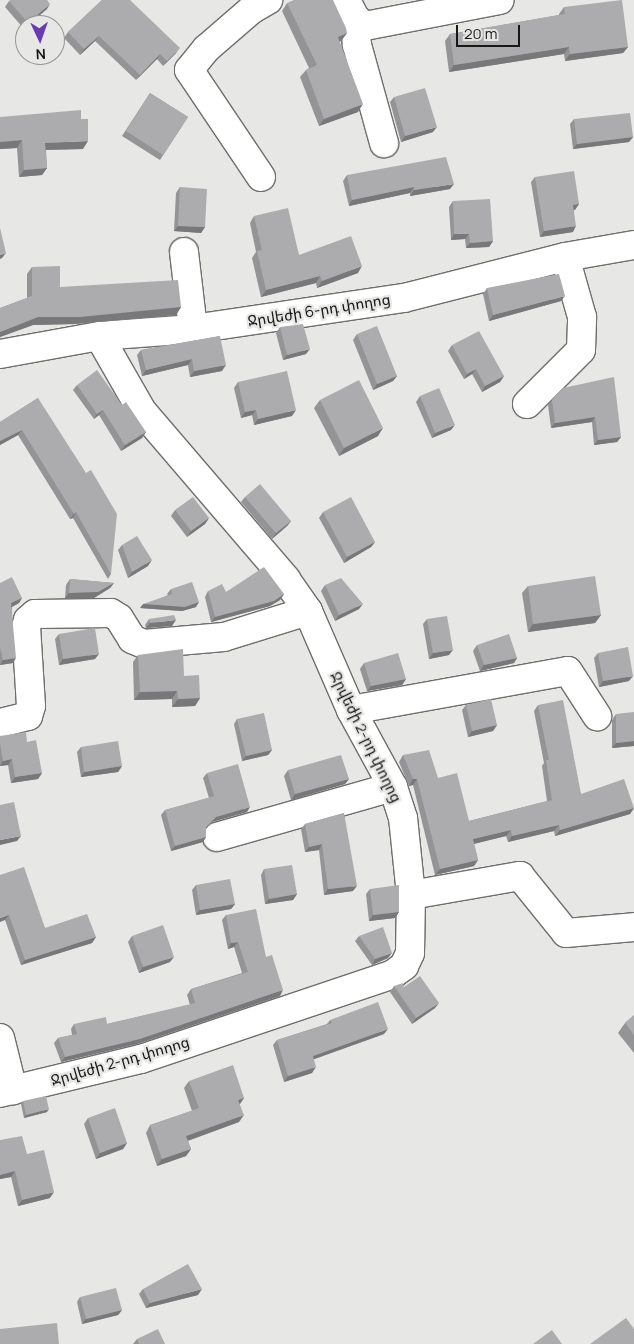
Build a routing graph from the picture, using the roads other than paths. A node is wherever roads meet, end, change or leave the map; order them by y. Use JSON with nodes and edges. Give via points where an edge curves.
{"nodes":[{"id":1,"x":268,"y":0,"type":"edge"},
{"id":2,"x":500,"y":0,"type":"edge"},
{"id":3,"x":350,"y":9,"type":"edge"},
{"id":4,"x":384,"y":143,"type":"dead end"},
{"id":5,"x":261,"y":177,"type":"dead end"},
{"id":6,"x":634,"y":244,"type":"edge"},
{"id":7,"x":184,"y":252,"type":"dead end"},
{"id":8,"x":565,"y":257,"type":"junction"},
{"id":9,"x":193,"y":329,"type":"junction"},
{"id":10,"x":99,"y":336,"type":"junction"},
{"id":11,"x":0,"y":354,"type":"edge"},
{"id":12,"x":527,"y":404,"type":"dead end"},
{"id":13,"x":308,"y":611,"type":"junction"},
{"id":14,"x":351,"y":710,"type":"junction"},
{"id":15,"x":597,"y":716,"type":"dead end"},
{"id":16,"x":0,"y":723,"type":"edge"},
{"id":17,"x":393,"y":787,"type":"junction"},
{"id":18,"x":217,"y":837,"type":"dead end"},
{"id":19,"x":411,"y":895,"type":"junction"},
{"id":20,"x":634,"y":927,"type":"edge"},
{"id":21,"x":0,"y":1038,"type":"edge"},
{"id":22,"x":7,"y":1092,"type":"edge"}],
"edges":[{"from":1,"to":5,"type":"street","via":[[251,10],[206,49],[189,70]]},
{"from":2,"to":3,"type":"street","via":[[365,26]]},
{"from":3,"to":4,"type":"street"},
{"from":6,"to":8,"type":"street","name":"Ջրվեժի 6-րդ փողոց"},
{"from":7,"to":9,"type":"street"},
{"from":8,"to":9,"type":"street","name":"Ջրվեժի 6-րդ փողոց","via":[[404,298]]},
{"from":8,"to":12,"type":"street","via":[[582,317],[581,350]]},
{"from":9,"to":10,"type":"street","name":"Ջրվեժի 6-րդ փողոց"},
{"from":10,"to":11,"type":"street","name":"Ջրվեժի 6-րդ փողոց"},
{"from":10,"to":13,"type":"street","name":"Ջրվեժի 2-րդ փողոց","via":[[142,411],[286,579]]},
{"from":13,"to":14,"type":"street","name":"Ջրվեժի 2-րդ փողոց"},
{"from":13,"to":16,"type":"street","via":[[224,637],[144,644],[132,639],[119,618],[111,613],[35,614],[26,627],[31,706],[28,716]]},
{"from":14,"to":15,"type":"street","via":[[568,671]]},
{"from":14,"to":17,"type":"street","name":"Ջրվեժի 2-րդ փողոց"},
{"from":17,"to":18,"type":"street"},
{"from":17,"to":19,"type":"street","name":"Ջրվեժի 2-րդ փողոց","via":[[404,818]]},
{"from":19,"to":20,"type":"street","via":[[520,876],[566,933]]},
{"from":19,"to":22,"type":"street","name":"Ջրվեժի 2-րդ փողոց","via":[[410,952],[404,966],[393,974],[140,1059]]},
{"from":21,"to":22,"type":"street"}]}
